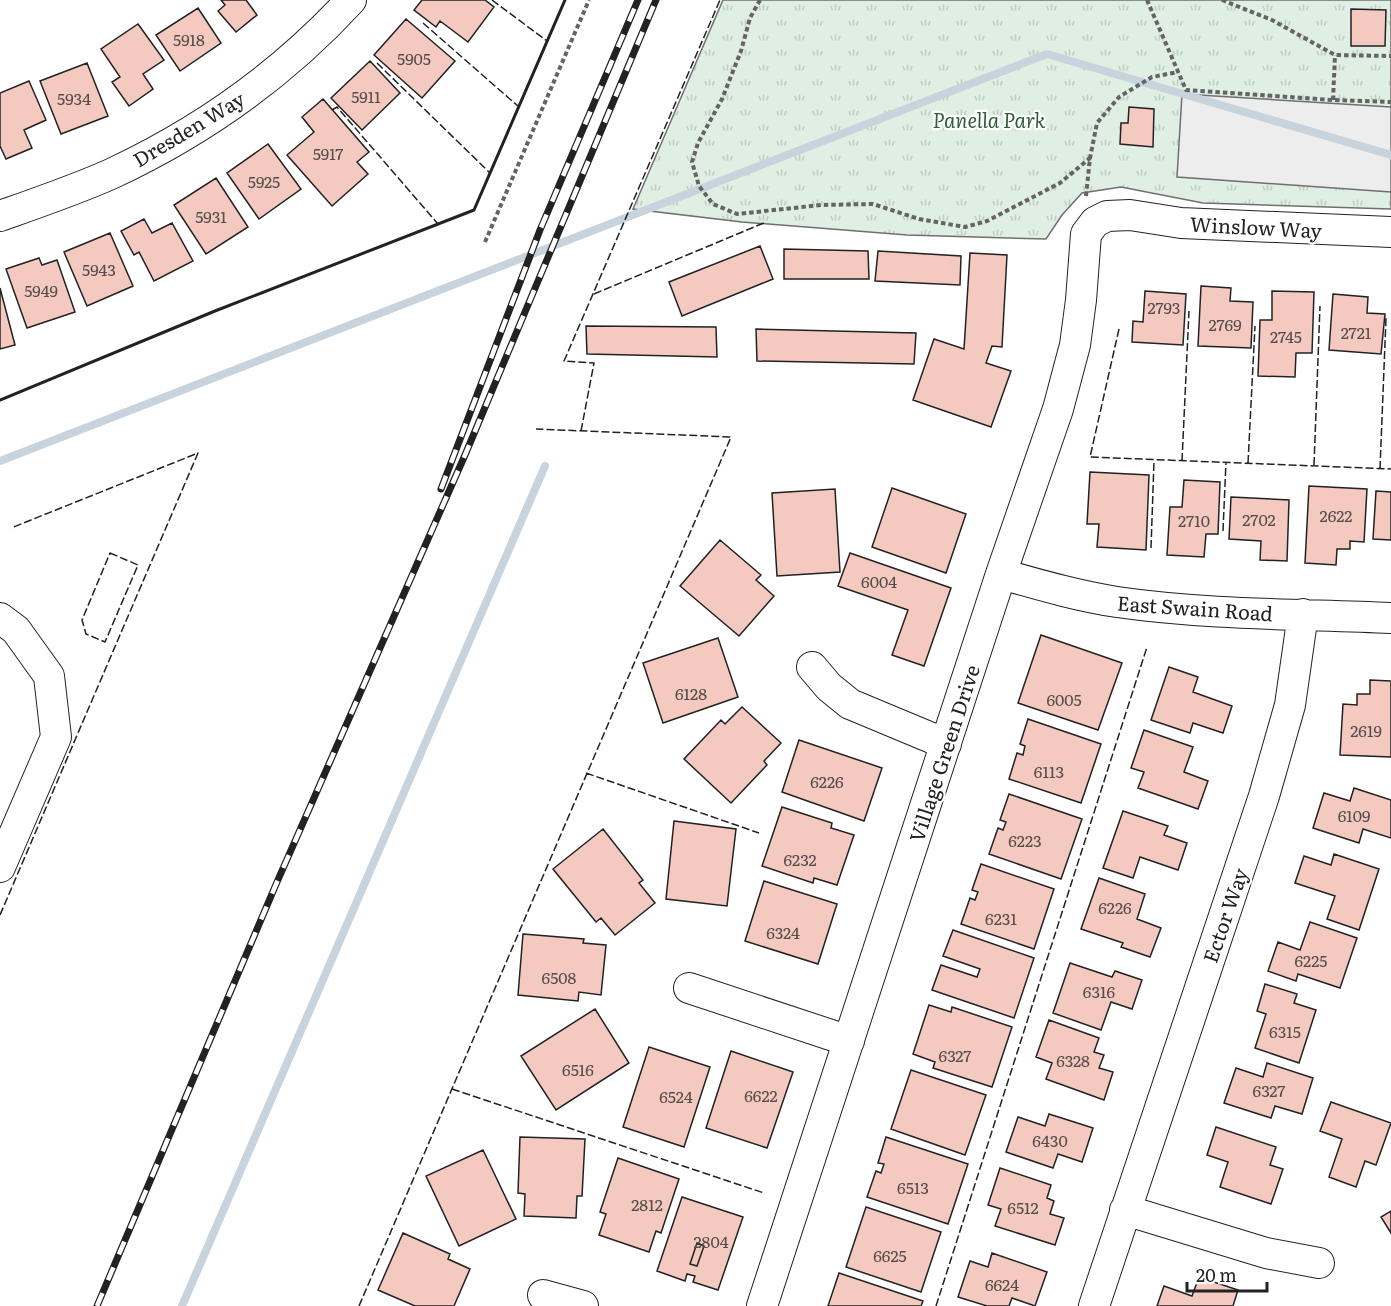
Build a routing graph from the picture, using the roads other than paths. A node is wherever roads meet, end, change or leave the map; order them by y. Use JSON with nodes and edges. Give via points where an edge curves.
{"nodes":[{"id":1,"x":351,"y":0,"type":"edge"},
{"id":2,"x":1120,"y":215,"type":"joint"},
{"id":3,"x":0,"y":216,"type":"edge"},
{"id":4,"x":1391,"y":232,"type":"edge"},
{"id":5,"x":1001,"y":574,"type":"junction"},
{"id":6,"x":1303,"y":614,"type":"junction"},
{"id":7,"x":0,"y":618,"type":"edge"},
{"id":8,"x":1391,"y":618,"type":"edge"},
{"id":9,"x":812,"y":667,"type":"dead end"},
{"id":10,"x":946,"y":744,"type":"junction"},
{"id":11,"x":0,"y":867,"type":"edge"},
{"id":12,"x":688,"y":988,"type":"dead end"},
{"id":13,"x":849,"y":1041,"type":"junction"},
{"id":14,"x":1125,"y":1210,"type":"junction"},
{"id":15,"x":1318,"y":1263,"type":"dead end"},
{"id":16,"x":543,"y":1295,"type":"dead end"},
{"id":17,"x":584,"y":1306,"type":"edge"},
{"id":18,"x":762,"y":1306,"type":"edge"},
{"id":19,"x":1094,"y":1306,"type":"edge"}],
"edges":[{"from":1,"to":3,"type":"street","name":"Dresden Way","via":[[281,68],[196,128],[112,174]]},
{"from":2,"to":4,"type":"street","name":"Winslow Way","via":[[1181,223]]},
{"from":2,"to":5,"type":"street","name":"Village Green Drive","via":[[1095,222],[1086,234],[1075,345],[1058,409]]},
{"from":5,"to":6,"type":"street","name":"East Swain Road","via":[[1118,602]]},
{"from":5,"to":10,"type":"street","name":"Village Green Drive"},
{"from":6,"to":8,"type":"street","name":"East Swain Road"},
{"from":6,"to":14,"type":"street","name":"Ector Way","via":[[1290,705],[1264,796]]},
{"from":7,"to":11,"type":"street","via":[[16,630],[49,676],[56,737]]},
{"from":9,"to":10,"type":"street","via":[[850,704]]},
{"from":10,"to":13,"type":"street","name":"Village Green Drive"},
{"from":12,"to":13,"type":"street"},
{"from":13,"to":18,"type":"street","name":"Village Green Drive"},
{"from":14,"to":15,"type":"street","via":[[1266,1253]]},
{"from":14,"to":19,"type":"street","name":"Ector Way"},
{"from":16,"to":17,"type":"street"}]}
